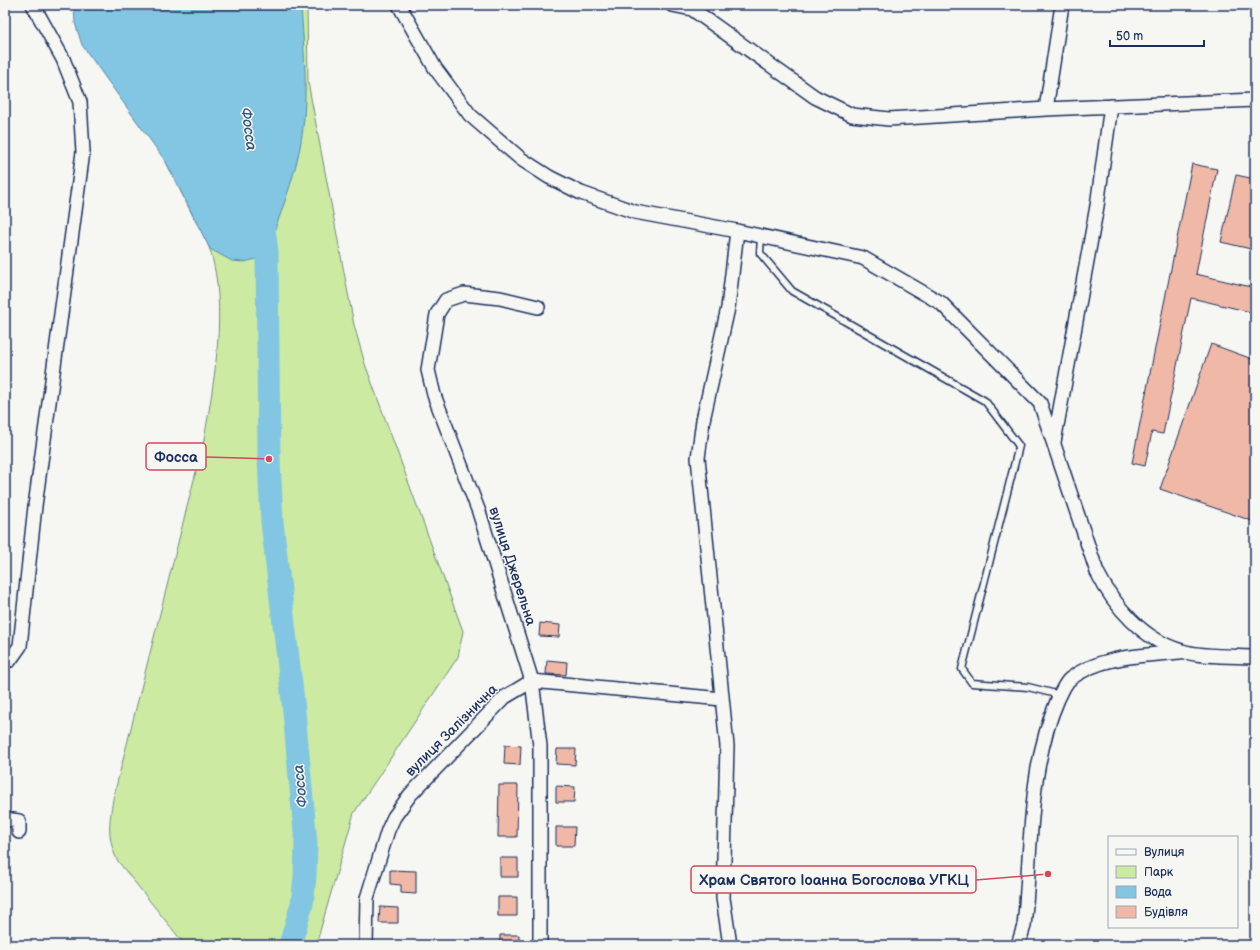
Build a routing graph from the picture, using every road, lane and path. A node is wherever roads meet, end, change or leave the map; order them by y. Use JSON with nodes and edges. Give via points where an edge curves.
{"nodes":[{"id":1,"x":33,"y":5,"type":"edge"},
{"id":2,"x":399,"y":5,"type":"edge"},
{"id":3,"x":672,"y":5,"type":"edge"},
{"id":4,"x":1062,"y":5,"type":"edge"},
{"id":5,"x":1255,"y":100,"type":"edge"},
{"id":6,"x":1111,"y":106,"type":"junction"},
{"id":7,"x":1046,"y":109,"type":"junction"},
{"id":8,"x":737,"y":231,"type":"junction"},
{"id":9,"x":761,"y":236,"type":"junction"},
{"id":10,"x":538,"y":307,"type":"dead end"},
{"id":11,"x":1054,"y":444,"type":"junction"},
{"id":12,"x":1182,"y":652,"type":"junction"},
{"id":13,"x":1255,"y":657,"type":"edge"},
{"id":14,"x":5,"y":660,"type":"edge"},
{"id":15,"x":532,"y":681,"type":"junction"},
{"id":16,"x":1060,"y":695,"type":"junction"},
{"id":17,"x":722,"y":698,"type":"junction"},
{"id":18,"x":5,"y":819,"type":"edge"},
{"id":19,"x":19,"y":832,"type":"dead end"},
{"id":20,"x":366,"y":945,"type":"edge"},
{"id":21,"x":540,"y":945,"type":"edge"},
{"id":22,"x":730,"y":945,"type":"edge"},
{"id":23,"x":1018,"y":945,"type":"edge"}],
"edges":[{"from":1,"to":14,"type":"street","via":[[63,59],[80,102],[83,152],[35,506],[20,646],[10,660]]},
{"from":2,"to":8,"type":"street","via":[[434,68],[470,114],[521,159],[581,193],[635,212]]},
{"from":3,"to":7,"type":"street","via":[[692,9],[815,97],[852,115],[889,119]]},
{"from":4,"to":7,"type":"street"},
{"from":5,"to":6,"type":"street"},
{"from":6,"to":7,"type":"street"},
{"from":6,"to":11,"type":"street","via":[[1097,206]]},
{"from":8,"to":9,"type":"street"},
{"from":8,"to":17,"type":"street","via":[[728,308],[702,420],[698,458]]},
{"from":9,"to":11,"type":"street","via":[[863,258],[941,303],[1040,403]]},
{"from":9,"to":16,"type":"lane","via":[[760,253],[792,291],[985,401],[1019,446],[962,669],[972,683],[1028,687]]},
{"from":10,"to":15,"type":"street","name":"вулиця Джерельна","via":[[500,298],[464,294],[446,300],[437,314],[428,370],[434,395],[479,512]]},
{"from":11,"to":12,"type":"street","via":[[1085,539],[1106,590],[1132,621],[1164,644]]},
{"from":12,"to":13,"type":"street"},
{"from":12,"to":16,"type":"street","via":[[1121,658],[1096,664],[1068,680]]},
{"from":15,"to":17,"type":"street"},
{"from":15,"to":20,"type":"street","name":"вулиця Залізнична","via":[[505,697],[410,795],[394,817],[367,898]]},
{"from":15,"to":21,"type":"street","name":"вулиця Джерельна","via":[[540,746]]},
{"from":16,"to":23,"type":"street","via":[[1043,744],[1034,801],[1024,926]]},
{"from":17,"to":22,"type":"street","via":[[727,764],[723,898]]},
{"from":18,"to":19,"type":"street","via":[[19,821]]}]}
